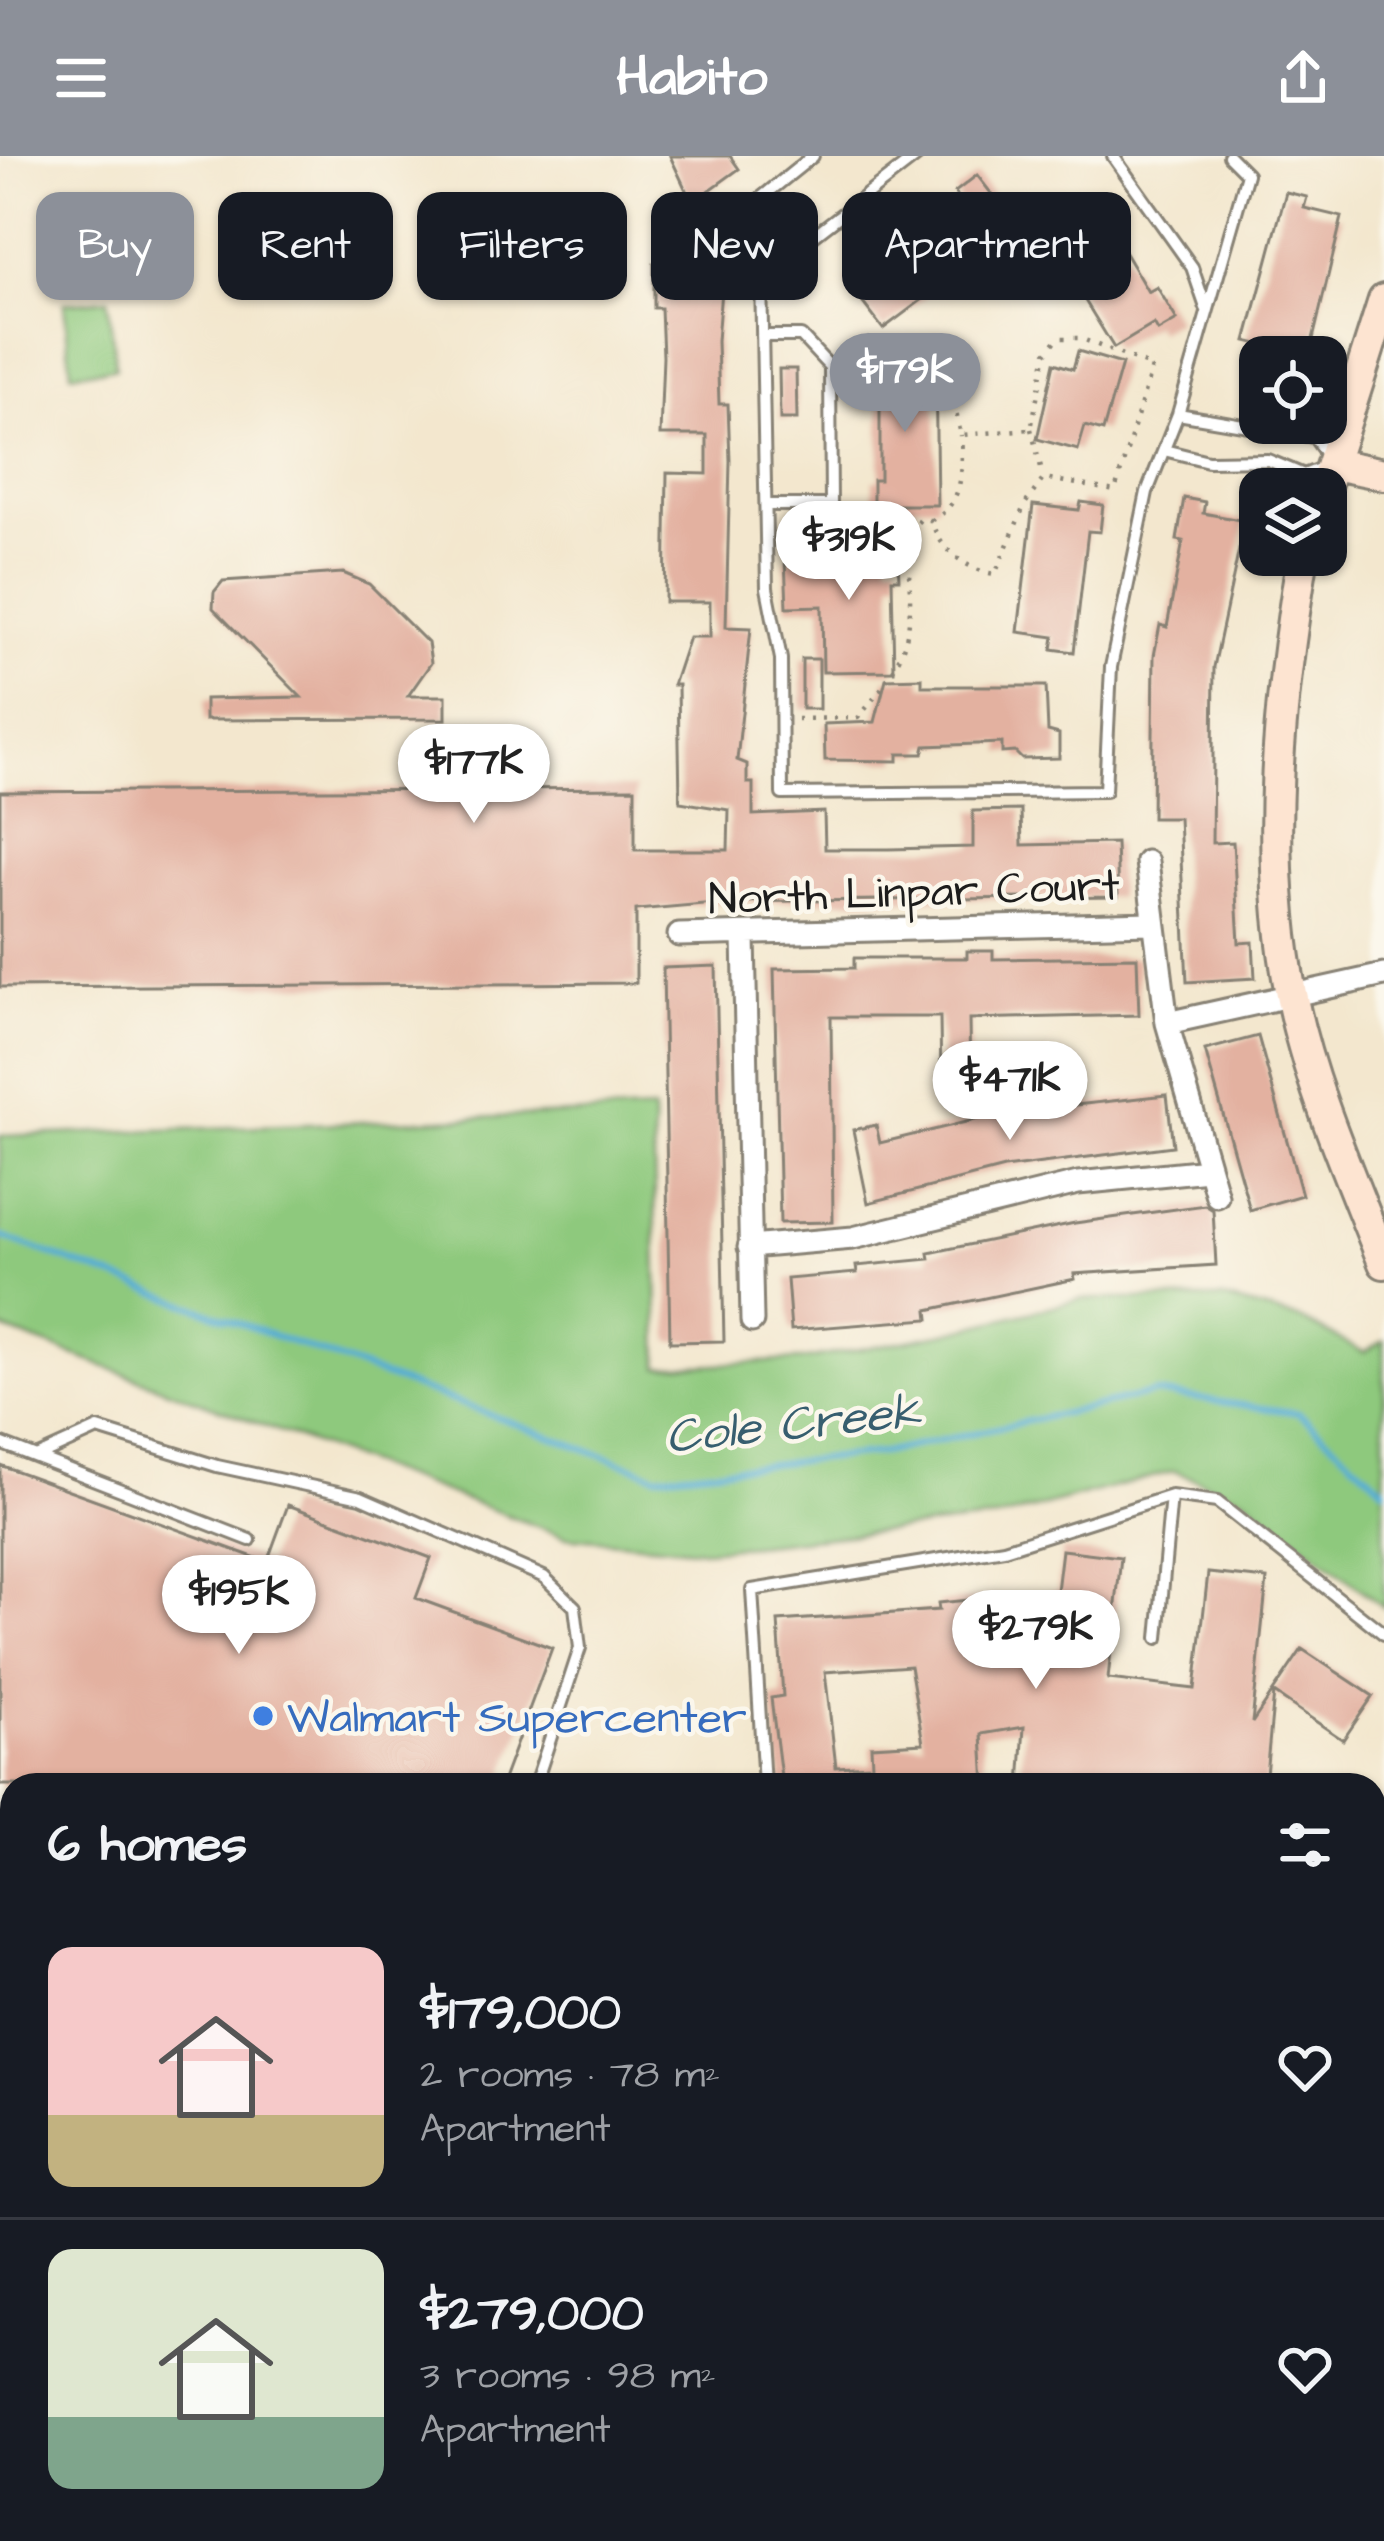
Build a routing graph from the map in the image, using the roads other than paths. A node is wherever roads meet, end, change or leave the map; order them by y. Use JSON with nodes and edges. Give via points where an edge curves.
{"nodes":[{"id":1,"x":813,"y":156,"type":"edge"},
{"id":2,"x":916,"y":156,"type":"edge"},
{"id":3,"x":1113,"y":156,"type":"edge"},
{"id":4,"x":1229,"y":156,"type":"edge"},
{"id":5,"x":768,"y":192,"type":"edge"},
{"id":6,"x":818,"y":231,"type":"edge"},
{"id":7,"x":761,"y":300,"type":"edge"},
{"id":8,"x":1384,"y":300,"type":"edge"},
{"id":9,"x":1208,"y":311,"type":"junction"},
{"id":10,"x":762,"y":336,"type":"junction"},
{"id":11,"x":1178,"y":414,"type":"junction"},
{"id":12,"x":1164,"y":450,"type":"junction"},
{"id":13,"x":1286,"y":468,"type":"edge"},
{"id":14,"x":1326,"y":468,"type":"edge"},
{"id":15,"x":1332,"y":468,"type":"edge"},
{"id":16,"x":1384,"y":474,"type":"edge"},
{"id":17,"x":1347,"y":475,"type":"edge"},
{"id":18,"x":766,"y":505,"type":"junction"},
{"id":19,"x":1300,"y":576,"type":"edge"},
{"id":20,"x":1147,"y":862,"type":"dead end"},
{"id":21,"x":1150,"y":922,"type":"junction"},
{"id":22,"x":679,"y":935,"type":"dead end"},
{"id":23,"x":744,"y":935,"type":"junction"},
{"id":24,"x":1384,"y":975,"type":"edge"},
{"id":25,"x":1291,"y":994,"type":"junction"},
{"id":26,"x":1166,"y":1023,"type":"junction"},
{"id":27,"x":1208,"y":1170,"type":"junction"},
{"id":28,"x":1217,"y":1196,"type":"dead end"},
{"id":29,"x":749,"y":1246,"type":"junction"},
{"id":30,"x":1384,"y":1263,"type":"edge"},
{"id":31,"x":752,"y":1321,"type":"dead end"},
{"id":32,"x":0,"y":1443,"type":"edge"},
{"id":33,"x":36,"y":1457,"type":"junction"},
{"id":34,"x":1171,"y":1496,"type":"junction"},
{"id":35,"x":250,"y":1540,"type":"dead end"},
{"id":36,"x":1384,"y":1634,"type":"edge"},
{"id":37,"x":1158,"y":1638,"type":"dead end"},
{"id":38,"x":539,"y":1773,"type":"edge"},
{"id":39,"x":763,"y":1773,"type":"edge"}],
"edges":[{"from":1,"to":5,"type":"lane"},
{"from":2,"to":6,"type":"lane"},
{"from":3,"to":9,"type":"lane","via":[[1192,267]]},
{"from":4,"to":9,"type":"lane","via":[[1247,174]]},
{"from":7,"to":10,"type":"lane"},
{"from":8,"to":15,"type":"main road"},
{"from":9,"to":11,"type":"lane"},
{"from":10,"to":18,"type":"lane"},
{"from":10,"to":18,"type":"lane","via":[[801,336],[830,367],[831,505]]},
{"from":11,"to":12,"type":"lane"},
{"from":11,"to":14,"type":"lane","via":[[1314,437]]},
{"from":12,"to":13,"type":"lane"},
{"from":12,"to":18,"type":"lane","via":[[1147,492],[1111,667],[1105,791],[782,794],[781,659],[767,589]]},
{"from":16,"to":17,"type":"main road"},
{"from":19,"to":25,"type":"main road","via":[[1280,710],[1276,827]]},
{"from":20,"to":21,"type":"street"},
{"from":21,"to":23,"type":"street","name":"North Linpar Court"},
{"from":21,"to":26,"type":"street"},
{"from":22,"to":23,"type":"street","name":"North Linpar Court"},
{"from":23,"to":29,"type":"street"},
{"from":24,"to":25,"type":"street"},
{"from":25,"to":26,"type":"street"},
{"from":25,"to":30,"type":"main road"},
{"from":26,"to":27,"type":"street"},
{"from":27,"to":28,"type":"street"},
{"from":27,"to":29,"type":"street","via":[[1078,1183],[853,1238]]},
{"from":29,"to":31,"type":"street"},
{"from":32,"to":33,"type":"lane"},
{"from":33,"to":35,"type":"lane"},
{"from":33,"to":38,"type":"lane","via":[[98,1430],[361,1497],[544,1577],[575,1607],[580,1648]]},
{"from":34,"to":36,"type":"lane","via":[[1216,1502]]},
{"from":34,"to":37,"type":"lane"},
{"from":34,"to":39,"type":"lane","via":[[1004,1549],[752,1589]]}]}
